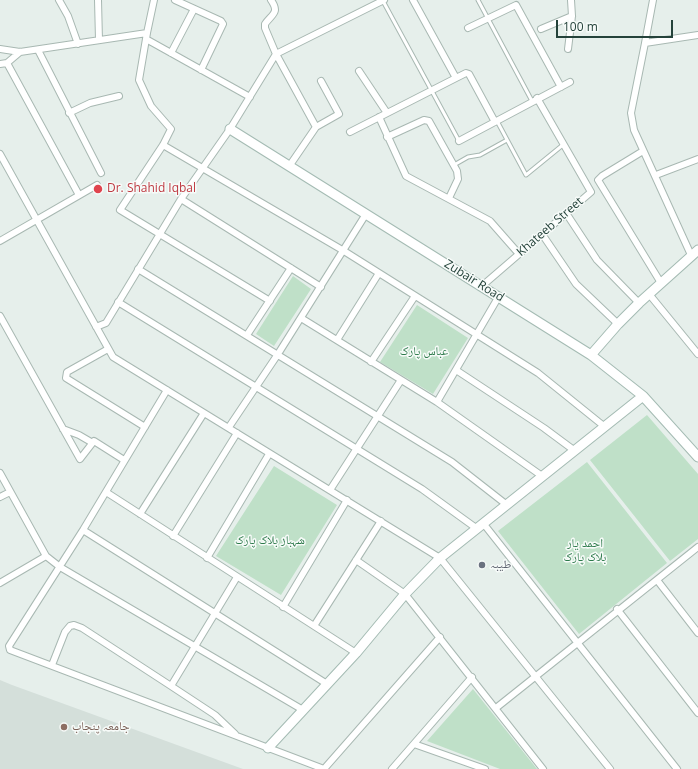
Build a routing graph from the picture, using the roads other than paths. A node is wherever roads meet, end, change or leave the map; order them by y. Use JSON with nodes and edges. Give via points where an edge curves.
{"nodes":[{"id":1,"x":59,"y":0,"type":"edge"},
{"id":2,"x":98,"y":0,"type":"edge"},
{"id":3,"x":154,"y":0,"type":"edge"},
{"id":4,"x":175,"y":0,"type":"edge"},
{"id":5,"x":271,"y":0,"type":"edge"},
{"id":6,"x":383,"y":0,"type":"edge"},
{"id":7,"x":413,"y":0,"type":"edge"},
{"id":8,"x":478,"y":0,"type":"edge"},
{"id":9,"x":570,"y":0,"type":"edge"},
{"id":10,"x":653,"y":0,"type":"edge"},
{"id":11,"x":194,"y":9,"type":"junction"},
{"id":12,"x":572,"y":16,"type":"junction"},
{"id":13,"x":488,"y":19,"type":"junction"},
{"id":14,"x":468,"y":28,"type":"dead end"},
{"id":15,"x":541,"y":29,"type":"dead end"},
{"id":16,"x":698,"y":35,"type":"edge"},
{"id":17,"x":146,"y":36,"type":"junction"},
{"id":18,"x":99,"y":40,"type":"junction"},
{"id":19,"x":645,"y":43,"type":"junction"},
{"id":20,"x":78,"y":44,"type":"junction"},
{"id":21,"x":0,"y":49,"type":"edge"},
{"id":22,"x":568,"y":49,"type":"dead end"},
{"id":23,"x":38,"y":50,"type":"junction"},
{"id":24,"x":20,"y":52,"type":"junction"},
{"id":25,"x":171,"y":53,"type":"junction"},
{"id":26,"x":276,"y":54,"type":"junction"},
{"id":27,"x":3,"y":64,"type":"edge"},
{"id":28,"x":201,"y":70,"type":"junction"},
{"id":29,"x":359,"y":71,"type":"dead end"},
{"id":30,"x":456,"y":78,"type":"junction"},
{"id":31,"x":321,"y":81,"type":"dead end"},
{"id":32,"x":570,"y":82,"type":"dead end"},
{"id":33,"x":560,"y":87,"type":"junction"},
{"id":34,"x":431,"y":91,"type":"junction"},
{"id":35,"x":119,"y":96,"type":"dead end"},
{"id":36,"x":250,"y":97,"type":"junction"},
{"id":37,"x":534,"y":100,"type":"junction"},
{"id":38,"x":69,"y":113,"type":"junction"},
{"id":39,"x":387,"y":113,"type":"junction"},
{"id":40,"x":379,"y":117,"type":"junction"},
{"id":41,"x":496,"y":121,"type":"junction"},
{"id":42,"x":316,"y":127,"type":"junction"},
{"id":43,"x":230,"y":129,"type":"junction"},
{"id":44,"x":350,"y":132,"type":"dead end"},
{"id":45,"x":387,"y":137,"type":"junction"},
{"id":46,"x":507,"y":140,"type":"junction"},
{"id":47,"x":459,"y":142,"type":"joint"},
{"id":48,"x":564,"y":144,"type":"junction"},
{"id":49,"x":163,"y":145,"type":"junction"},
{"id":50,"x":643,"y":151,"type":"junction"},
{"id":51,"x":0,"y":154,"type":"edge"},
{"id":52,"x":698,"y":159,"type":"edge"},
{"id":53,"x":290,"y":165,"type":"junction"},
{"id":54,"x":454,"y":165,"type":"junction"},
{"id":55,"x":203,"y":167,"type":"junction"},
{"id":56,"x":101,"y":173,"type":"dead end"},
{"id":57,"x":656,"y":175,"type":"junction"},
{"id":58,"x":600,"y":184,"type":"junction"},
{"id":59,"x":97,"y":185,"type":"dead end"},
{"id":60,"x":591,"y":192,"type":"junction"},
{"id":61,"x":79,"y":196,"type":"junction"},
{"id":62,"x":449,"y":198,"type":"junction"},
{"id":63,"x":181,"y":199,"type":"junction"},
{"id":64,"x":566,"y":213,"type":"junction"},
{"id":65,"x":366,"y":214,"type":"junction"},
{"id":66,"x":36,"y":220,"type":"junction"},
{"id":67,"x":159,"y":234,"type":"junction"},
{"id":68,"x":542,"y":234,"type":"junction"},
{"id":69,"x":0,"y":241,"type":"edge"},
{"id":70,"x":344,"y":251,"type":"junction"},
{"id":71,"x":695,"y":252,"type":"edge"},
{"id":72,"x":519,"y":254,"type":"junction"},
{"id":73,"x":291,"y":268,"type":"junction"},
{"id":74,"x":138,"y":269,"type":"junction"},
{"id":75,"x":379,"y":273,"type":"junction"},
{"id":76,"x":661,"y":283,"type":"junction"},
{"id":77,"x":482,"y":286,"type":"junction"},
{"id":78,"x":321,"y":287,"type":"junction"},
{"id":79,"x":649,"y":294,"type":"junction"},
{"id":80,"x":415,"y":296,"type":"junction"},
{"id":81,"x":499,"y":296,"type":"junction"},
{"id":82,"x":270,"y":301,"type":"junction"},
{"id":83,"x":118,"y":302,"type":"junction"},
{"id":84,"x":639,"y":303,"type":"junction"},
{"id":85,"x":0,"y":316,"type":"edge"},
{"id":86,"x":301,"y":318,"type":"junction"},
{"id":87,"x":618,"y":324,"type":"junction"},
{"id":88,"x":96,"y":327,"type":"junction"},
{"id":89,"x":247,"y":335,"type":"junction"},
{"id":90,"x":476,"y":335,"type":"junction"},
{"id":91,"x":337,"y":340,"type":"junction"},
{"id":92,"x":108,"y":349,"type":"junction"},
{"id":93,"x":697,"y":350,"type":"edge"},
{"id":94,"x":278,"y":354,"type":"junction"},
{"id":95,"x":591,"y":355,"type":"junction"},
{"id":96,"x":372,"y":362,"type":"junction"},
{"id":97,"x":456,"y":370,"type":"junction"},
{"id":98,"x":401,"y":380,"type":"junction"},
{"id":99,"x":256,"y":388,"type":"junction"},
{"id":100,"x":167,"y":390,"type":"junction"},
{"id":101,"x":643,"y":396,"type":"junction"},
{"id":102,"x":437,"y":402,"type":"junction"},
{"id":103,"x":204,"y":413,"type":"junction"},
{"id":104,"x":378,"y":417,"type":"junction"},
{"id":105,"x":229,"y":427,"type":"junction"},
{"id":106,"x":605,"y":427,"type":"junction"},
{"id":107,"x":145,"y":428,"type":"junction"},
{"id":108,"x":63,"y":429,"type":"junction"},
{"id":109,"x":237,"y":433,"type":"junction"},
{"id":110,"x":91,"y":442,"type":"junction"},
{"id":111,"x":358,"y":449,"type":"junction"},
{"id":112,"x":575,"y":451,"type":"junction"},
{"id":113,"x":269,"y":454,"type":"junction"},
{"id":114,"x":698,"y":457,"type":"edge"},
{"id":115,"x":124,"y":460,"type":"junction"},
{"id":116,"x":0,"y":473,"type":"edge"},
{"id":117,"x":542,"y":476,"type":"junction"},
{"id":118,"x":330,"y":490,"type":"junction"},
{"id":119,"x":10,"y":492,"type":"junction"},
{"id":120,"x":106,"y":492,"type":"junction"},
{"id":121,"x":0,"y":497,"type":"edge"},
{"id":122,"x":346,"y":500,"type":"junction"},
{"id":123,"x":507,"y":505,"type":"junction"},
{"id":124,"x":140,"y":514,"type":"junction"},
{"id":125,"x":381,"y":521,"type":"junction"},
{"id":126,"x":480,"y":526,"type":"junction"},
{"id":127,"x":83,"y":530,"type":"junction"},
{"id":128,"x":173,"y":536,"type":"junction"},
{"id":129,"x":697,"y":550,"type":"edge"},
{"id":130,"x":46,"y":556,"type":"junction"},
{"id":131,"x":207,"y":558,"type":"junction"},
{"id":132,"x":440,"y":558,"type":"junction"},
{"id":133,"x":356,"y":560,"type":"junction"},
{"id":134,"x":60,"y":567,"type":"junction"},
{"id":135,"x":237,"y":577,"type":"junction"},
{"id":136,"x":657,"y":580,"type":"junction"},
{"id":137,"x":0,"y":583,"type":"edge"},
{"id":138,"x":405,"y":594,"type":"junction"},
{"id":139,"x":283,"y":607,"type":"junction"},
{"id":140,"x":618,"y":609,"type":"junction"},
{"id":141,"x":215,"y":613,"type":"junction"},
{"id":142,"x":314,"y":626,"type":"junction"},
{"id":143,"x":698,"y":633,"type":"edge"},
{"id":144,"x":440,"y":637,"type":"junction"},
{"id":145,"x":577,"y":643,"type":"junction"},
{"id":146,"x":194,"y":647,"type":"junction"},
{"id":147,"x":356,"y":653,"type":"junction"},
{"id":148,"x":52,"y":665,"type":"junction"},
{"id":149,"x":536,"y":676,"type":"junction"},
{"id":150,"x":472,"y":677,"type":"junction"},
{"id":151,"x":327,"y":684,"type":"junction"},
{"id":152,"x":171,"y":686,"type":"junction"},
{"id":153,"x":496,"y":708,"type":"junction"},
{"id":154,"x":303,"y":710,"type":"junction"},
{"id":155,"x":698,"y":713,"type":"edge"},
{"id":156,"x":238,"y":737,"type":"junction"},
{"id":157,"x":414,"y":744,"type":"junction"},
{"id":158,"x":268,"y":748,"type":"junction"},
{"id":159,"x":324,"y":769,"type":"edge"},
{"id":160,"x":392,"y":769,"type":"edge"},
{"id":161,"x":485,"y":769,"type":"edge"},
{"id":162,"x":543,"y":769,"type":"edge"},
{"id":163,"x":610,"y":769,"type":"edge"},
{"id":164,"x":677,"y":769,"type":"edge"}],
"edges":[{"from":1,"to":20,"type":"street"},
{"from":2,"to":18,"type":"street"},
{"from":3,"to":17,"type":"street"},
{"from":4,"to":11,"type":"street"},
{"from":5,"to":26,"type":"street","via":[[275,12],[265,24],[265,28]]},
{"from":6,"to":26,"type":"street"},
{"from":6,"to":34,"type":"lane"},
{"from":7,"to":30,"type":"street"},
{"from":8,"to":13,"type":"lane"},
{"from":9,"to":12,"type":"street"},
{"from":10,"to":19,"type":"street"},
{"from":11,"to":25,"type":"street"},
{"from":11,"to":28,"type":"street","via":[[223,24]]},
{"from":12,"to":15,"type":"street"},
{"from":12,"to":22,"type":"street"},
{"from":13,"to":14,"type":"street"},
{"from":13,"to":33,"type":"street","via":[[514,5],[519,6]]},
{"from":13,"to":37,"type":"lane"},
{"from":16,"to":19,"type":"street"},
{"from":17,"to":18,"type":"street"},
{"from":17,"to":25,"type":"street"},
{"from":17,"to":49,"type":"street","via":[[139,80],[151,106],[171,129]]},
{"from":18,"to":20,"type":"street"},
{"from":19,"to":50,"type":"street","via":[[631,113],[634,130]]},
{"from":20,"to":23,"type":"street"},
{"from":21,"to":24,"type":"street"},
{"from":23,"to":24,"type":"street"},
{"from":23,"to":38,"type":"street"},
{"from":24,"to":27,"type":"street"},
{"from":25,"to":28,"type":"street"},
{"from":26,"to":36,"type":"street"},
{"from":26,"to":42,"type":"street"},
{"from":27,"to":61,"type":"street"},
{"from":28,"to":36,"type":"street"},
{"from":29,"to":39,"type":"street"},
{"from":30,"to":34,"type":"street"},
{"from":30,"to":41,"type":"street","via":[[469,74]]},
{"from":31,"to":42,"type":"street","via":[[339,114]]},
{"from":32,"to":33,"type":"street"},
{"from":33,"to":37,"type":"street"},
{"from":34,"to":39,"type":"street"},
{"from":34,"to":47,"type":"lane"},
{"from":35,"to":38,"type":"street","via":[[90,103]]},
{"from":36,"to":43,"type":"street"},
{"from":37,"to":41,"type":"street"},
{"from":37,"to":48,"type":"street","name":"Khateeb Street"},
{"from":38,"to":56,"type":"street"},
{"from":39,"to":40,"type":"street"},
{"from":40,"to":44,"type":"street"},
{"from":40,"to":45,"type":"street"},
{"from":41,"to":46,"type":"lane"},
{"from":41,"to":47,"type":"street"},
{"from":42,"to":53,"type":"street"},
{"from":43,"to":53,"type":"street","name":"Zubair Road"},
{"from":43,"to":55,"type":"street"},
{"from":45,"to":54,"type":"street","via":[[427,119]]},
{"from":45,"to":62,"type":"street","via":[[406,176]]},
{"from":46,"to":48,"type":"lane","via":[[526,175]]},
{"from":46,"to":54,"type":"lane","via":[[480,155],[468,157]]},
{"from":48,"to":60,"type":"street","name":"Khateeb Street"},
{"from":49,"to":55,"type":"street"},
{"from":49,"to":67,"type":"street","via":[[120,210]]},
{"from":50,"to":57,"type":"street"},
{"from":50,"to":58,"type":"street","via":[[602,176],[598,180]]},
{"from":51,"to":66,"type":"street"},
{"from":52,"to":57,"type":"street"},
{"from":53,"to":65,"type":"street","name":"Zubair Road"},
{"from":54,"to":62,"type":"street","via":[[458,175]]},
{"from":55,"to":63,"type":"street"},
{"from":55,"to":70,"type":"street"},
{"from":57,"to":71,"type":"street"},
{"from":58,"to":60,"type":"street"},
{"from":58,"to":76,"type":"street"},
{"from":59,"to":61,"type":"street"},
{"from":60,"to":64,"type":"street","name":"Khateeb Street"},
{"from":61,"to":66,"type":"street"},
{"from":62,"to":72,"type":"street","via":[[490,221]]},
{"from":63,"to":67,"type":"street"},
{"from":63,"to":73,"type":"street"},
{"from":64,"to":68,"type":"street","name":"Khateeb Street"},
{"from":64,"to":84,"type":"street","via":[[597,260]]},
{"from":65,"to":70,"type":"street"},
{"from":65,"to":77,"type":"street","name":"Zubair Road"},
{"from":66,"to":69,"type":"street"},
{"from":66,"to":88,"type":"street"},
{"from":67,"to":74,"type":"street"},
{"from":67,"to":82,"type":"street"},
{"from":68,"to":72,"type":"street","name":"Khateeb Street"},
{"from":68,"to":87,"type":"street","via":[[576,284]]},
{"from":70,"to":75,"type":"street"},
{"from":70,"to":78,"type":"street"},
{"from":71,"to":76,"type":"street"},
{"from":72,"to":77,"type":"street","name":"Khateeb Street"},
{"from":73,"to":78,"type":"street"},
{"from":73,"to":82,"type":"street"},
{"from":74,"to":83,"type":"street"},
{"from":74,"to":89,"type":"street"},
{"from":75,"to":80,"type":"street"},
{"from":75,"to":91,"type":"street"},
{"from":76,"to":79,"type":"street"},
{"from":77,"to":81,"type":"street","name":"Zubair Road"},
{"from":78,"to":86,"type":"street"},
{"from":79,"to":84,"type":"street"},
{"from":79,"to":93,"type":"street"},
{"from":80,"to":90,"type":"street"},
{"from":80,"to":96,"type":"street"},
{"from":81,"to":90,"type":"street"},
{"from":81,"to":95,"type":"street","name":"Zubair Road"},
{"from":82,"to":89,"type":"street"},
{"from":83,"to":88,"type":"street","via":[[106,324]]},
{"from":83,"to":99,"type":"street"},
{"from":84,"to":87,"type":"street"},
{"from":85,"to":108,"type":"street"},
{"from":86,"to":91,"type":"street"},
{"from":86,"to":94,"type":"street"},
{"from":87,"to":95,"type":"street"},
{"from":88,"to":92,"type":"street"},
{"from":89,"to":94,"type":"street"},
{"from":90,"to":97,"type":"street"},
{"from":90,"to":106,"type":"street","via":[[538,373]]},
{"from":91,"to":96,"type":"street"},
{"from":92,"to":100,"type":"street","via":[[113,357]]},
{"from":92,"to":107,"type":"street","via":[[67,372],[66,378]]},
{"from":94,"to":99,"type":"street"},
{"from":94,"to":104,"type":"street"},
{"from":95,"to":101,"type":"street","name":"Zubair Road"},
{"from":96,"to":98,"type":"street"},
{"from":97,"to":102,"type":"street"},
{"from":97,"to":112,"type":"street"},
{"from":98,"to":102,"type":"street"},
{"from":98,"to":104,"type":"street"},
{"from":99,"to":105,"type":"street"},
{"from":99,"to":111,"type":"street"},
{"from":100,"to":103,"type":"street"},
{"from":100,"to":107,"type":"street"},
{"from":101,"to":106,"type":"street"},
{"from":101,"to":114,"type":"street","name":"Zubair Road"},
{"from":102,"to":117,"type":"street"},
{"from":103,"to":105,"type":"street"},
{"from":103,"to":124,"type":"street"},
{"from":104,"to":111,"type":"street"},
{"from":104,"to":123,"type":"street","via":[[452,462]]},
{"from":105,"to":109,"type":"street"},
{"from":106,"to":112,"type":"street"},
{"from":107,"to":115,"type":"street"},
{"from":108,"to":110,"type":"street"},
{"from":108,"to":110,"type":"street","via":[[80,459]]},
{"from":109,"to":113,"type":"street"},
{"from":109,"to":128,"type":"street"},
{"from":110,"to":115,"type":"street","via":[[96,442]]},
{"from":111,"to":118,"type":"street"},
{"from":111,"to":126,"type":"street"},
{"from":112,"to":117,"type":"street"},
{"from":113,"to":118,"type":"street"},
{"from":113,"to":131,"type":"street"},
{"from":115,"to":120,"type":"street"},
{"from":116,"to":119,"type":"street"},
{"from":117,"to":123,"type":"street"},
{"from":118,"to":122,"type":"street"},
{"from":119,"to":121,"type":"street"},
{"from":119,"to":130,"type":"street"},
{"from":120,"to":124,"type":"street"},
{"from":120,"to":127,"type":"street"},
{"from":122,"to":125,"type":"street"},
{"from":122,"to":139,"type":"street"},
{"from":123,"to":126,"type":"street"},
{"from":124,"to":128,"type":"street"},
{"from":125,"to":132,"type":"street"},
{"from":125,"to":133,"type":"street"},
{"from":126,"to":132,"type":"street"},
{"from":126,"to":145,"type":"street"},
{"from":127,"to":134,"type":"street"},
{"from":127,"to":141,"type":"street"},
{"from":128,"to":131,"type":"street"},
{"from":129,"to":136,"type":"street"},
{"from":130,"to":134,"type":"street"},
{"from":130,"to":137,"type":"street"},
{"from":131,"to":135,"type":"street"},
{"from":132,"to":138,"type":"street"},
{"from":132,"to":149,"type":"street"},
{"from":133,"to":138,"type":"street"},
{"from":133,"to":142,"type":"street"},
{"from":134,"to":146,"type":"street"},
{"from":134,"to":148,"type":"street","via":[[9,646],[14,652]]},
{"from":135,"to":139,"type":"street"},
{"from":135,"to":141,"type":"street"},
{"from":136,"to":140,"type":"street"},
{"from":136,"to":143,"type":"street"},
{"from":138,"to":144,"type":"street"},
{"from":138,"to":147,"type":"street"},
{"from":139,"to":142,"type":"street"},
{"from":140,"to":145,"type":"street"},
{"from":140,"to":155,"type":"street"},
{"from":141,"to":146,"type":"street"},
{"from":141,"to":151,"type":"street"},
{"from":142,"to":147,"type":"street"},
{"from":144,"to":150,"type":"street"},
{"from":144,"to":159,"type":"street"},
{"from":145,"to":149,"type":"street"},
{"from":145,"to":164,"type":"street"},
{"from":146,"to":152,"type":"street"},
{"from":146,"to":154,"type":"street"},
{"from":147,"to":151,"type":"street"},
{"from":148,"to":152,"type":"street","via":[[66,632],[74,625]]},
{"from":148,"to":156,"type":"street"},
{"from":149,"to":153,"type":"street"},
{"from":149,"to":163,"type":"street"},
{"from":150,"to":153,"type":"street"},
{"from":150,"to":157,"type":"street"},
{"from":151,"to":154,"type":"street"},
{"from":152,"to":156,"type":"street","via":[[215,715]]},
{"from":153,"to":162,"type":"street"},
{"from":154,"to":158,"type":"street"},
{"from":156,"to":158,"type":"street"},
{"from":157,"to":160,"type":"street"},
{"from":157,"to":161,"type":"street"},
{"from":158,"to":159,"type":"street"}]}
